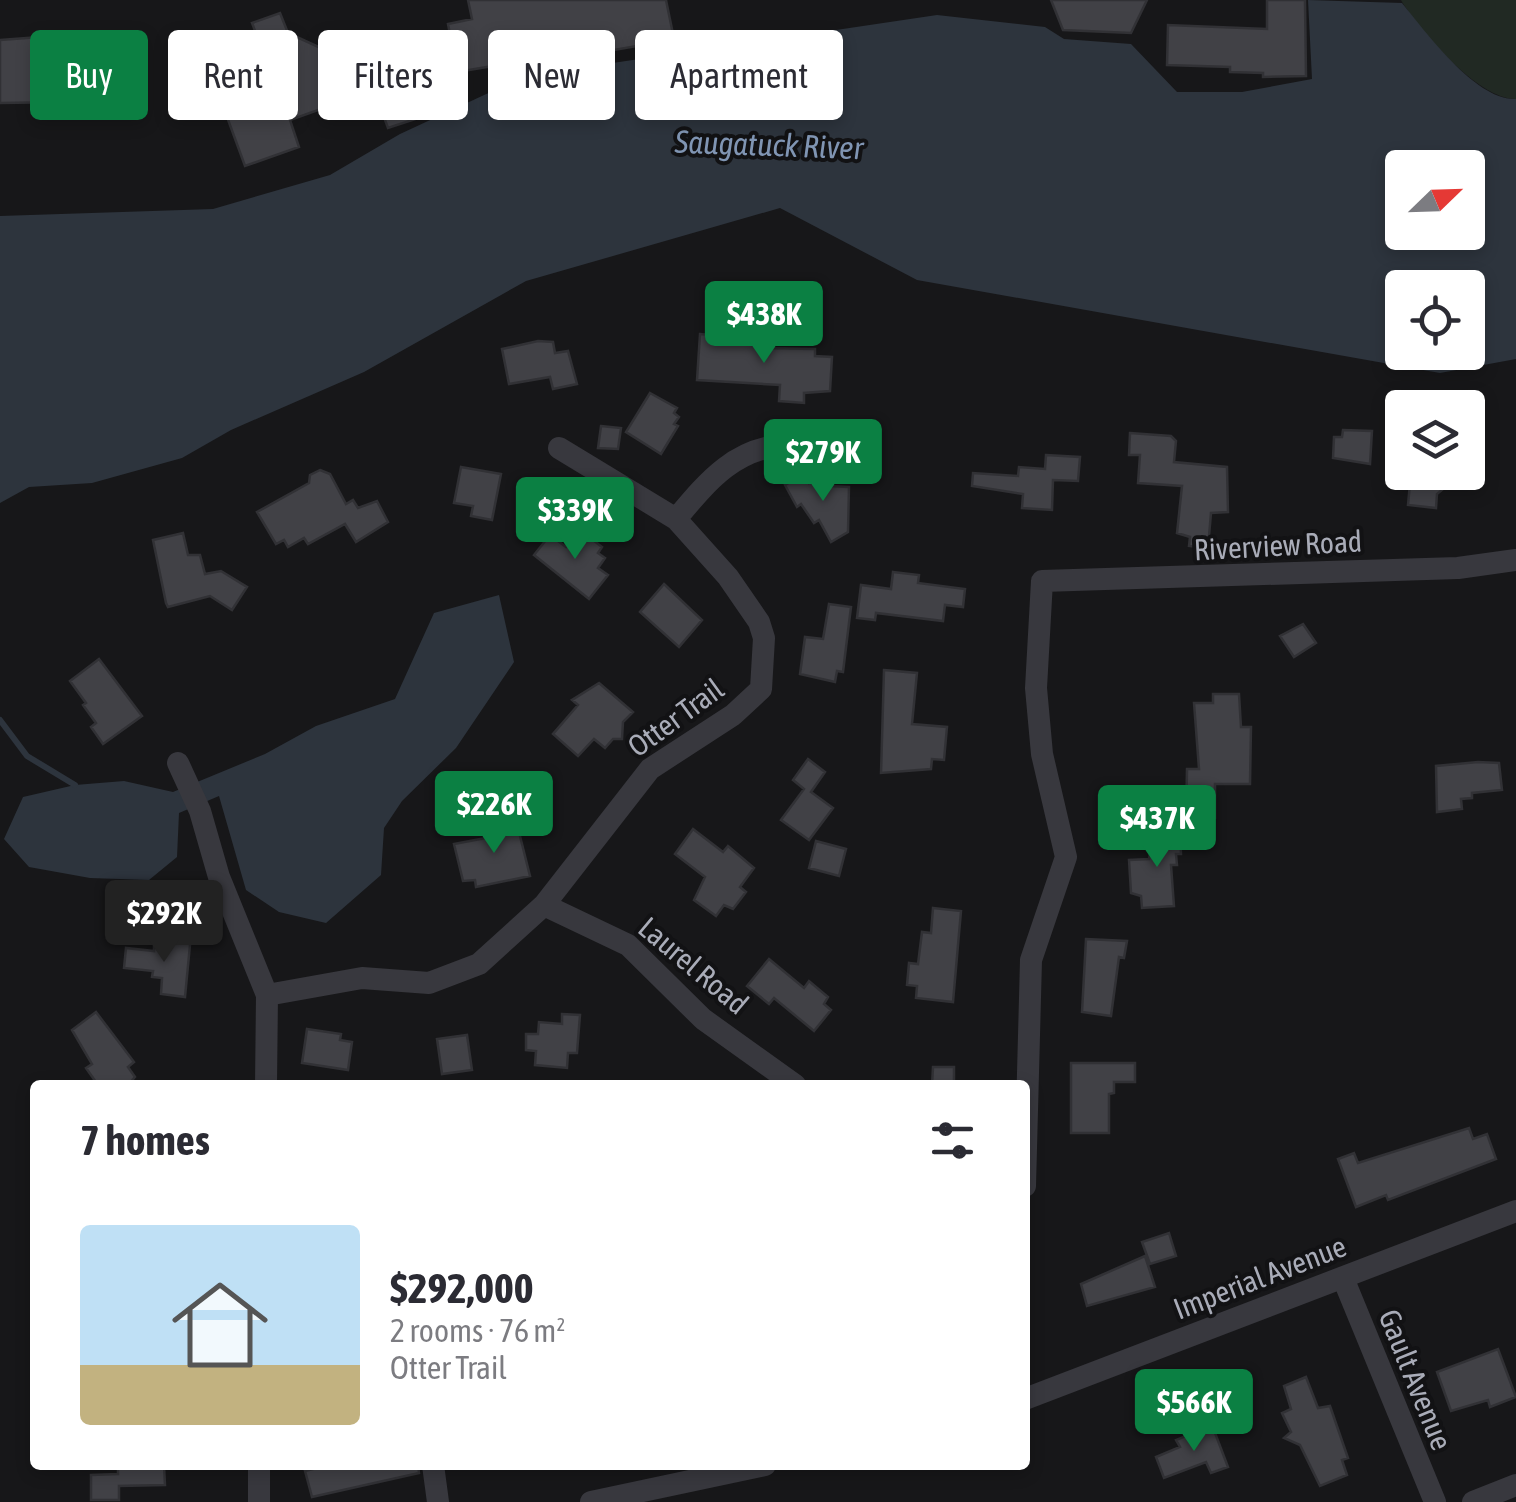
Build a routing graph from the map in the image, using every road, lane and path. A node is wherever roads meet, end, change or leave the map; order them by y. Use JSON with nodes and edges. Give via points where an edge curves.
{"nodes":[{"id":1,"x":787,"y":445,"type":"dead end"},
{"id":2,"x":559,"y":448,"type":"dead end"},
{"id":3,"x":676,"y":520,"type":"junction"},
{"id":4,"x":1516,"y":560,"type":"edge"},
{"id":5,"x":180,"y":767,"type":"dead end"},
{"id":6,"x":544,"y":905,"type":"junction"},
{"id":7,"x":267,"y":994,"type":"junction"},
{"id":8,"x":266,"y":1080,"type":"edge"},
{"id":9,"x":789,"y":1080,"type":"edge"},
{"id":10,"x":1028,"y":1080,"type":"edge"},
{"id":11,"x":1516,"y":1212,"type":"edge"},
{"id":12,"x":1343,"y":1278,"type":"junction"},
{"id":13,"x":1030,"y":1397,"type":"edge"},
{"id":14,"x":260,"y":1470,"type":"edge"},
{"id":15,"x":434,"y":1470,"type":"edge"},
{"id":16,"x":742,"y":1470,"type":"edge"},
{"id":17,"x":1516,"y":1485,"type":"edge"},
{"id":18,"x":259,"y":1502,"type":"edge"},
{"id":19,"x":438,"y":1502,"type":"edge"},
{"id":20,"x":592,"y":1502,"type":"edge"},
{"id":21,"x":1435,"y":1502,"type":"edge"},
{"id":22,"x":1472,"y":1502,"type":"edge"}],
"edges":[{"from":1,"to":3,"type":"street","via":[[738,456]]},
{"from":2,"to":3,"type":"street","name":"Otter Trail"},
{"from":3,"to":6,"type":"street","name":"Otter Trail","via":[[758,622],[766,654],[761,689],[734,715],[650,769]]},
{"from":4,"to":10,"type":"street","name":"Riverview Road","via":[[1458,568],[1042,582],[1036,688],[1042,754],[1066,856],[1031,960]]},
{"from":5,"to":7,"type":"street"},
{"from":6,"to":7,"type":"street","name":"Otter Trail","via":[[479,964],[429,983],[362,978]]},
{"from":6,"to":9,"type":"street","name":"Laurel Road","via":[[628,945],[703,1019]]},
{"from":7,"to":8,"type":"street"},
{"from":11,"to":12,"type":"street","name":"Imperial Avenue"},
{"from":12,"to":13,"type":"street","name":"Imperial Avenue"},
{"from":12,"to":21,"type":"street","name":"Gault Avenue"},
{"from":14,"to":18,"type":"street"},
{"from":15,"to":19,"type":"street"},
{"from":16,"to":20,"type":"street"},
{"from":17,"to":22,"type":"street"}]}
